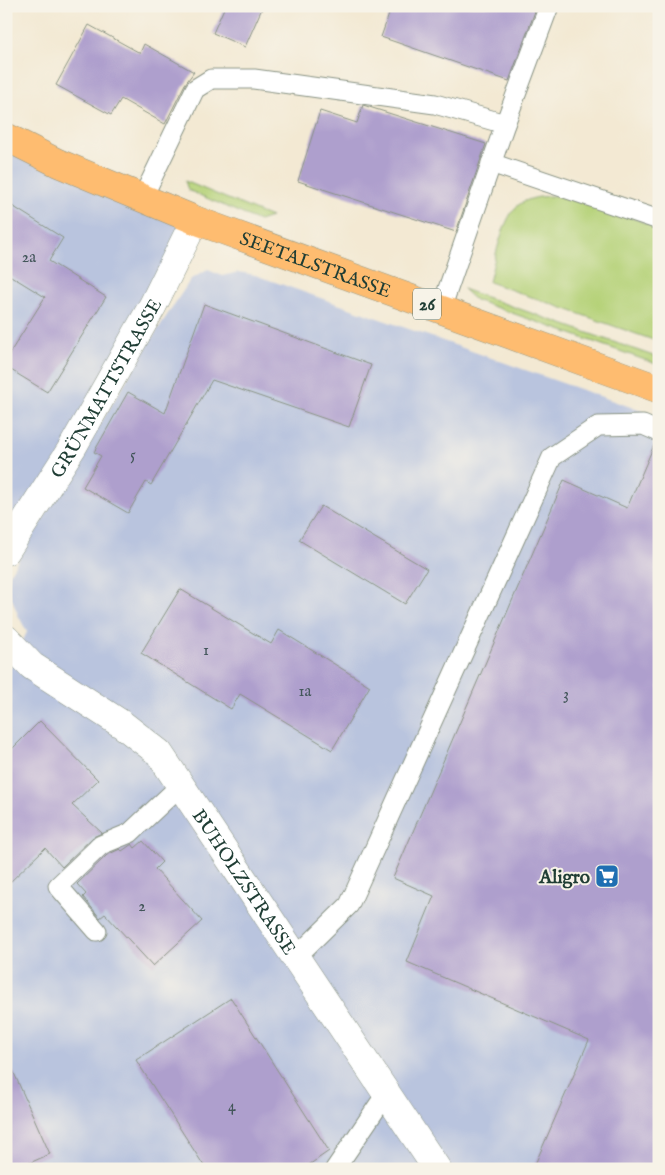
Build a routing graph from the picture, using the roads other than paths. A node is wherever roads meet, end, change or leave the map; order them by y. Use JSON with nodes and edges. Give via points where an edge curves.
{"nodes":[{"id":1,"x":549,"y":6,"type":"edge"},
{"id":2,"x":505,"y":124,"type":"junction"},
{"id":3,"x":6,"y":137,"type":"edge"},
{"id":4,"x":491,"y":163,"type":"junction"},
{"id":5,"x":142,"y":199,"type":"junction"},
{"id":6,"x":194,"y":220,"type":"junction"},
{"id":7,"x":659,"y":220,"type":"edge"},
{"id":8,"x":441,"y":309,"type":"junction"},
{"id":9,"x":659,"y":389,"type":"edge"},
{"id":10,"x":659,"y":432,"type":"edge"},
{"id":11,"x":6,"y":551,"type":"edge"},
{"id":12,"x":6,"y":639,"type":"edge"},
{"id":13,"x":181,"y":785,"type":"junction"},
{"id":14,"x":97,"y":932,"type":"dead end"},
{"id":15,"x":296,"y":957,"type":"junction"},
{"id":16,"x":386,"y":1094,"type":"junction"},
{"id":17,"x":335,"y":1169,"type":"edge"},
{"id":18,"x":437,"y":1169,"type":"edge"}],
"edges":[{"from":1,"to":2,"type":"lane"},
{"from":2,"to":4,"type":"lane"},
{"from":2,"to":5,"type":"lane","via":[[435,104],[254,79],[211,79],[195,90]]},
{"from":3,"to":5,"type":"main road","name":"SEETALSTRASSE","number":"26"},
{"from":4,"to":7,"type":"lane"},
{"from":4,"to":8,"type":"lane"},
{"from":5,"to":6,"type":"main road","name":"SEETALSTRASSE","number":"26"},
{"from":6,"to":8,"type":"main road","name":"SEETALSTRASSE","number":"26"},
{"from":6,"to":11,"type":"street","name":"GRÜNMATTSTRASSE","via":[[153,305],[72,448]]},
{"from":8,"to":9,"type":"main road","name":"SEETALSTRASSE","number":"26"},
{"from":10,"to":15,"type":"lane","via":[[643,426],[598,426],[552,457],[349,905]]},
{"from":12,"to":13,"type":"street","name":"BUHOLZSTRASSE","via":[[32,666],[123,725],[159,753]]},
{"from":13,"to":14,"type":"lane","via":[[130,833],[101,845],[58,886]]},
{"from":13,"to":15,"type":"street","name":"BUHOLZSTRASSE"},
{"from":15,"to":16,"type":"street","name":"BUHOLZSTRASSE"},
{"from":16,"to":17,"type":"lane"},
{"from":16,"to":18,"type":"street","name":"BUHOLZSTRASSE"}]}
